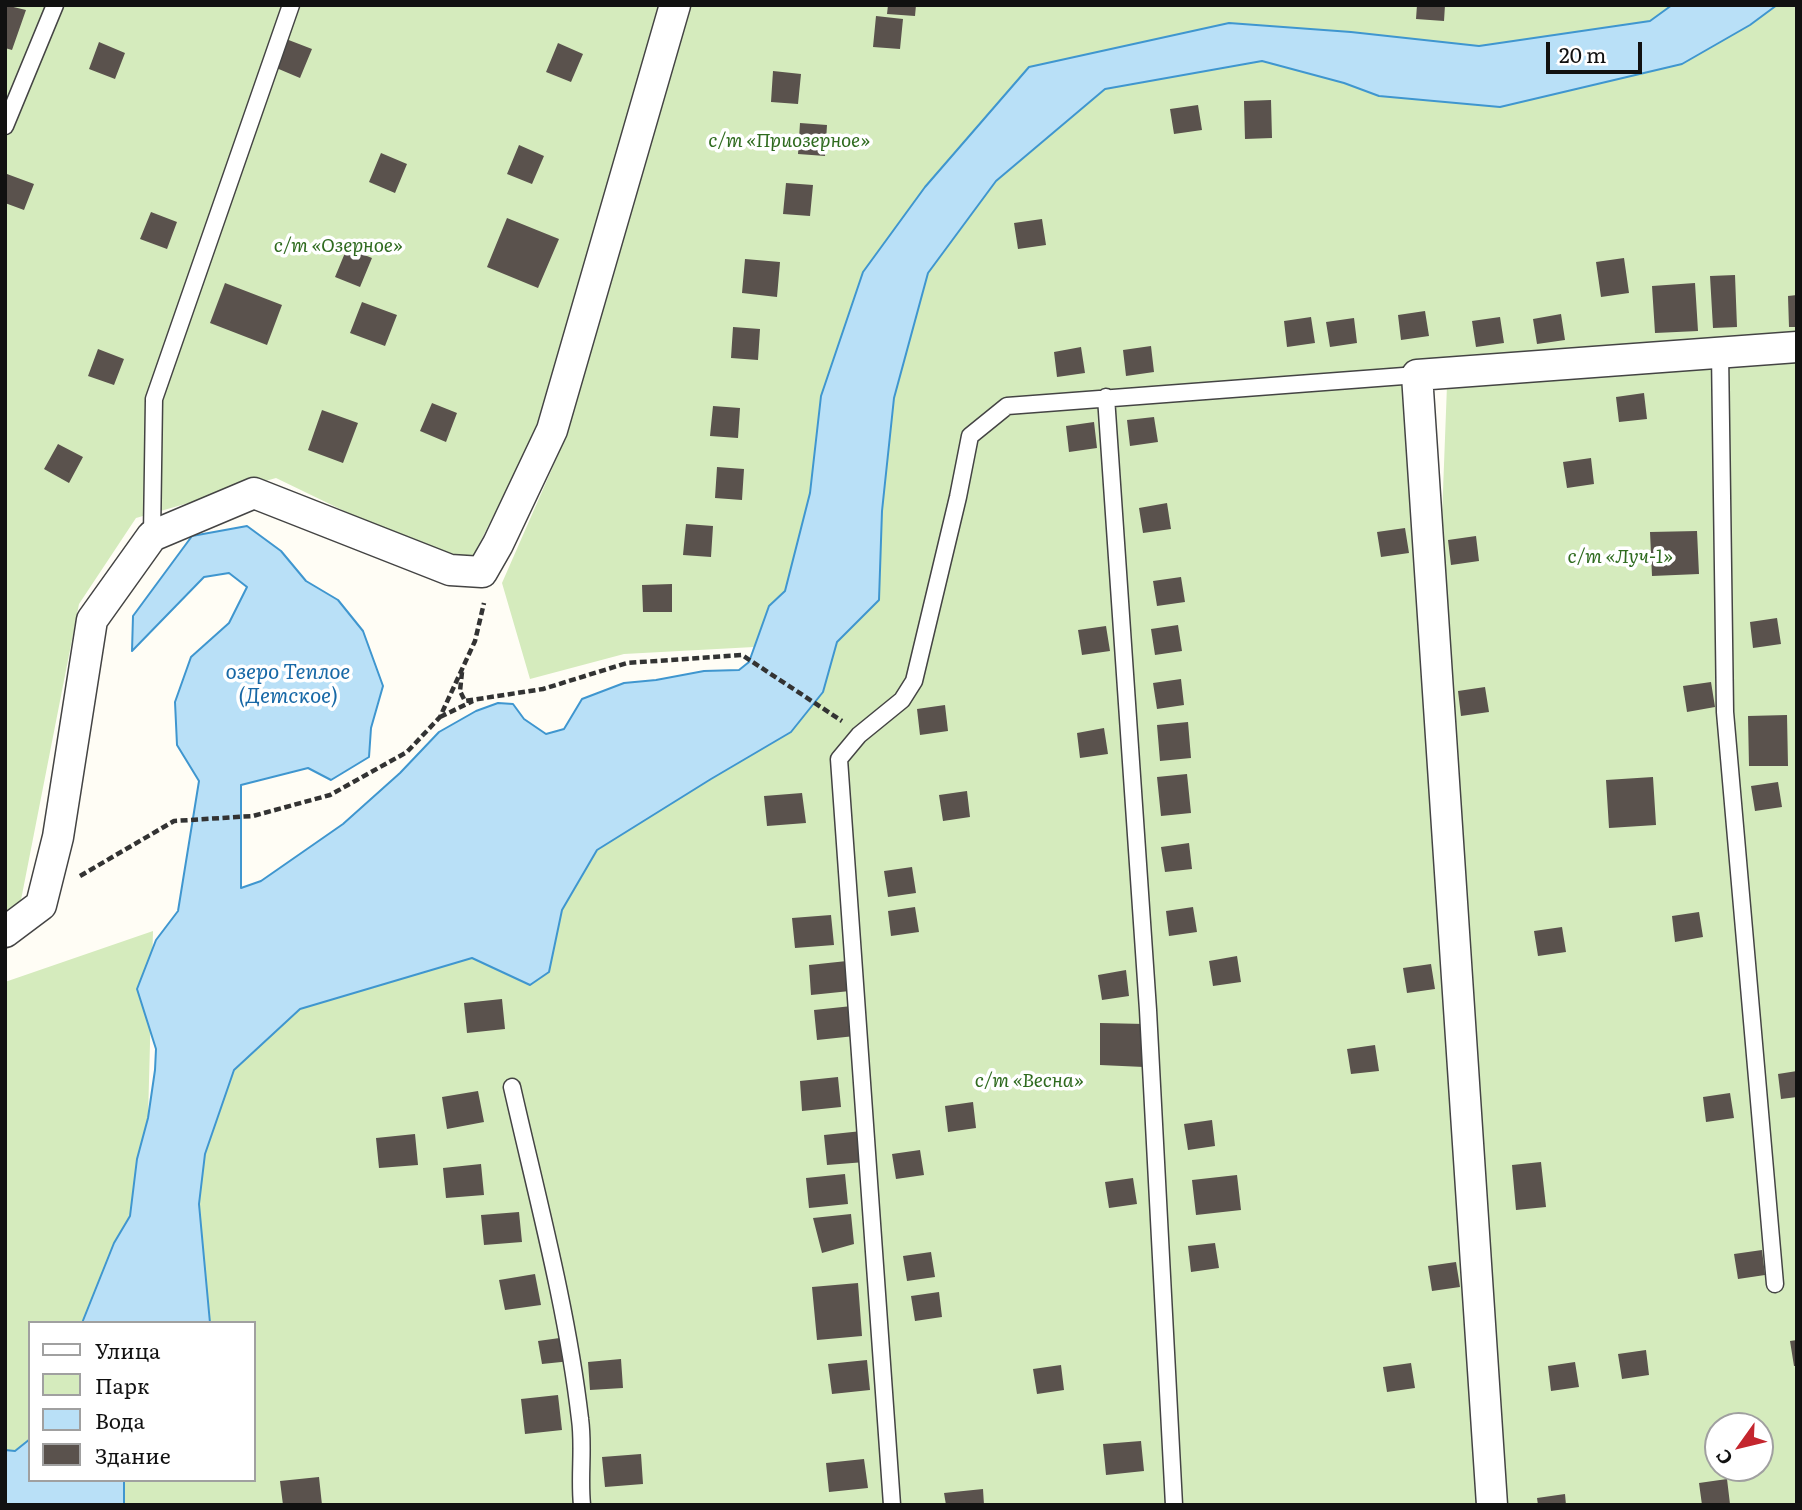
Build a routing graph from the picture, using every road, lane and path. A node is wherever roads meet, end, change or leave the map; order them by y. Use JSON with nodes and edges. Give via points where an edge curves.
{"nodes":[{"id":1,"x":55,"y":5,"type":"edge"},
{"id":2,"x":291,"y":5,"type":"edge"},
{"id":3,"x":675,"y":5,"type":"edge"},
{"id":4,"x":5,"y":126,"type":"edge"},
{"id":5,"x":1797,"y":347,"type":"edge"},
{"id":6,"x":1720,"y":352,"type":"junction"},
{"id":7,"x":1417,"y":375,"type":"junction"},
{"id":8,"x":1106,"y":397,"type":"junction"},
{"id":9,"x":152,"y":536,"type":"junction"},
{"id":10,"x":486,"y":593,"type":"dead end"},
{"id":11,"x":463,"y":667,"type":"junction"},
{"id":12,"x":477,"y":699,"type":"junction"},
{"id":13,"x":834,"y":714,"type":"dead end"},
{"id":14,"x":440,"y":717,"type":"junction"},
{"id":15,"x":41,"y":905,"type":"junction"},
{"id":16,"x":5,"y":932,"type":"edge"},
{"id":17,"x":512,"y":1087,"type":"dead end"},
{"id":18,"x":1775,"y":1284,"type":"dead end"},
{"id":19,"x":582,"y":1505,"type":"edge"},
{"id":20,"x":892,"y":1505,"type":"edge"},
{"id":21,"x":1174,"y":1505,"type":"edge"},
{"id":22,"x":1492,"y":1505,"type":"edge"}],
"edges":[{"from":1,"to":4,"type":"lane"},
{"from":2,"to":9,"type":"lane","via":[[154,399]]},
{"from":3,"to":9,"type":"street","via":[[552,430],[482,572],[450,570],[254,493]]},
{"from":5,"to":6,"type":"street"},
{"from":6,"to":7,"type":"street"},
{"from":6,"to":18,"type":"lane","via":[[1725,712]]},
{"from":7,"to":8,"type":"lane"},
{"from":7,"to":22,"type":"street"},
{"from":8,"to":20,"type":"lane","via":[[1007,406],[970,436],[914,681],[902,699],[859,735],[839,760]]},
{"from":8,"to":21,"type":"lane","via":[[1148,1010]]},
{"from":9,"to":15,"type":"street","via":[[92,620],[58,837]]},
{"from":10,"to":11,"type":"path","via":[[475,641]]},
{"from":11,"to":12,"type":"path","via":[[460,691],[465,701]]},
{"from":11,"to":14,"type":"path"},
{"from":12,"to":13,"type":"path","via":[[543,688],[627,663],[742,655]]},
{"from":12,"to":14,"type":"path"},
{"from":14,"to":15,"type":"path","via":[[407,752],[330,795],[253,816],[174,821],[84,872]]},
{"from":15,"to":16,"type":"street"},
{"from":17,"to":19,"type":"lane","via":[[566,1326],[581,1422]]}]}
